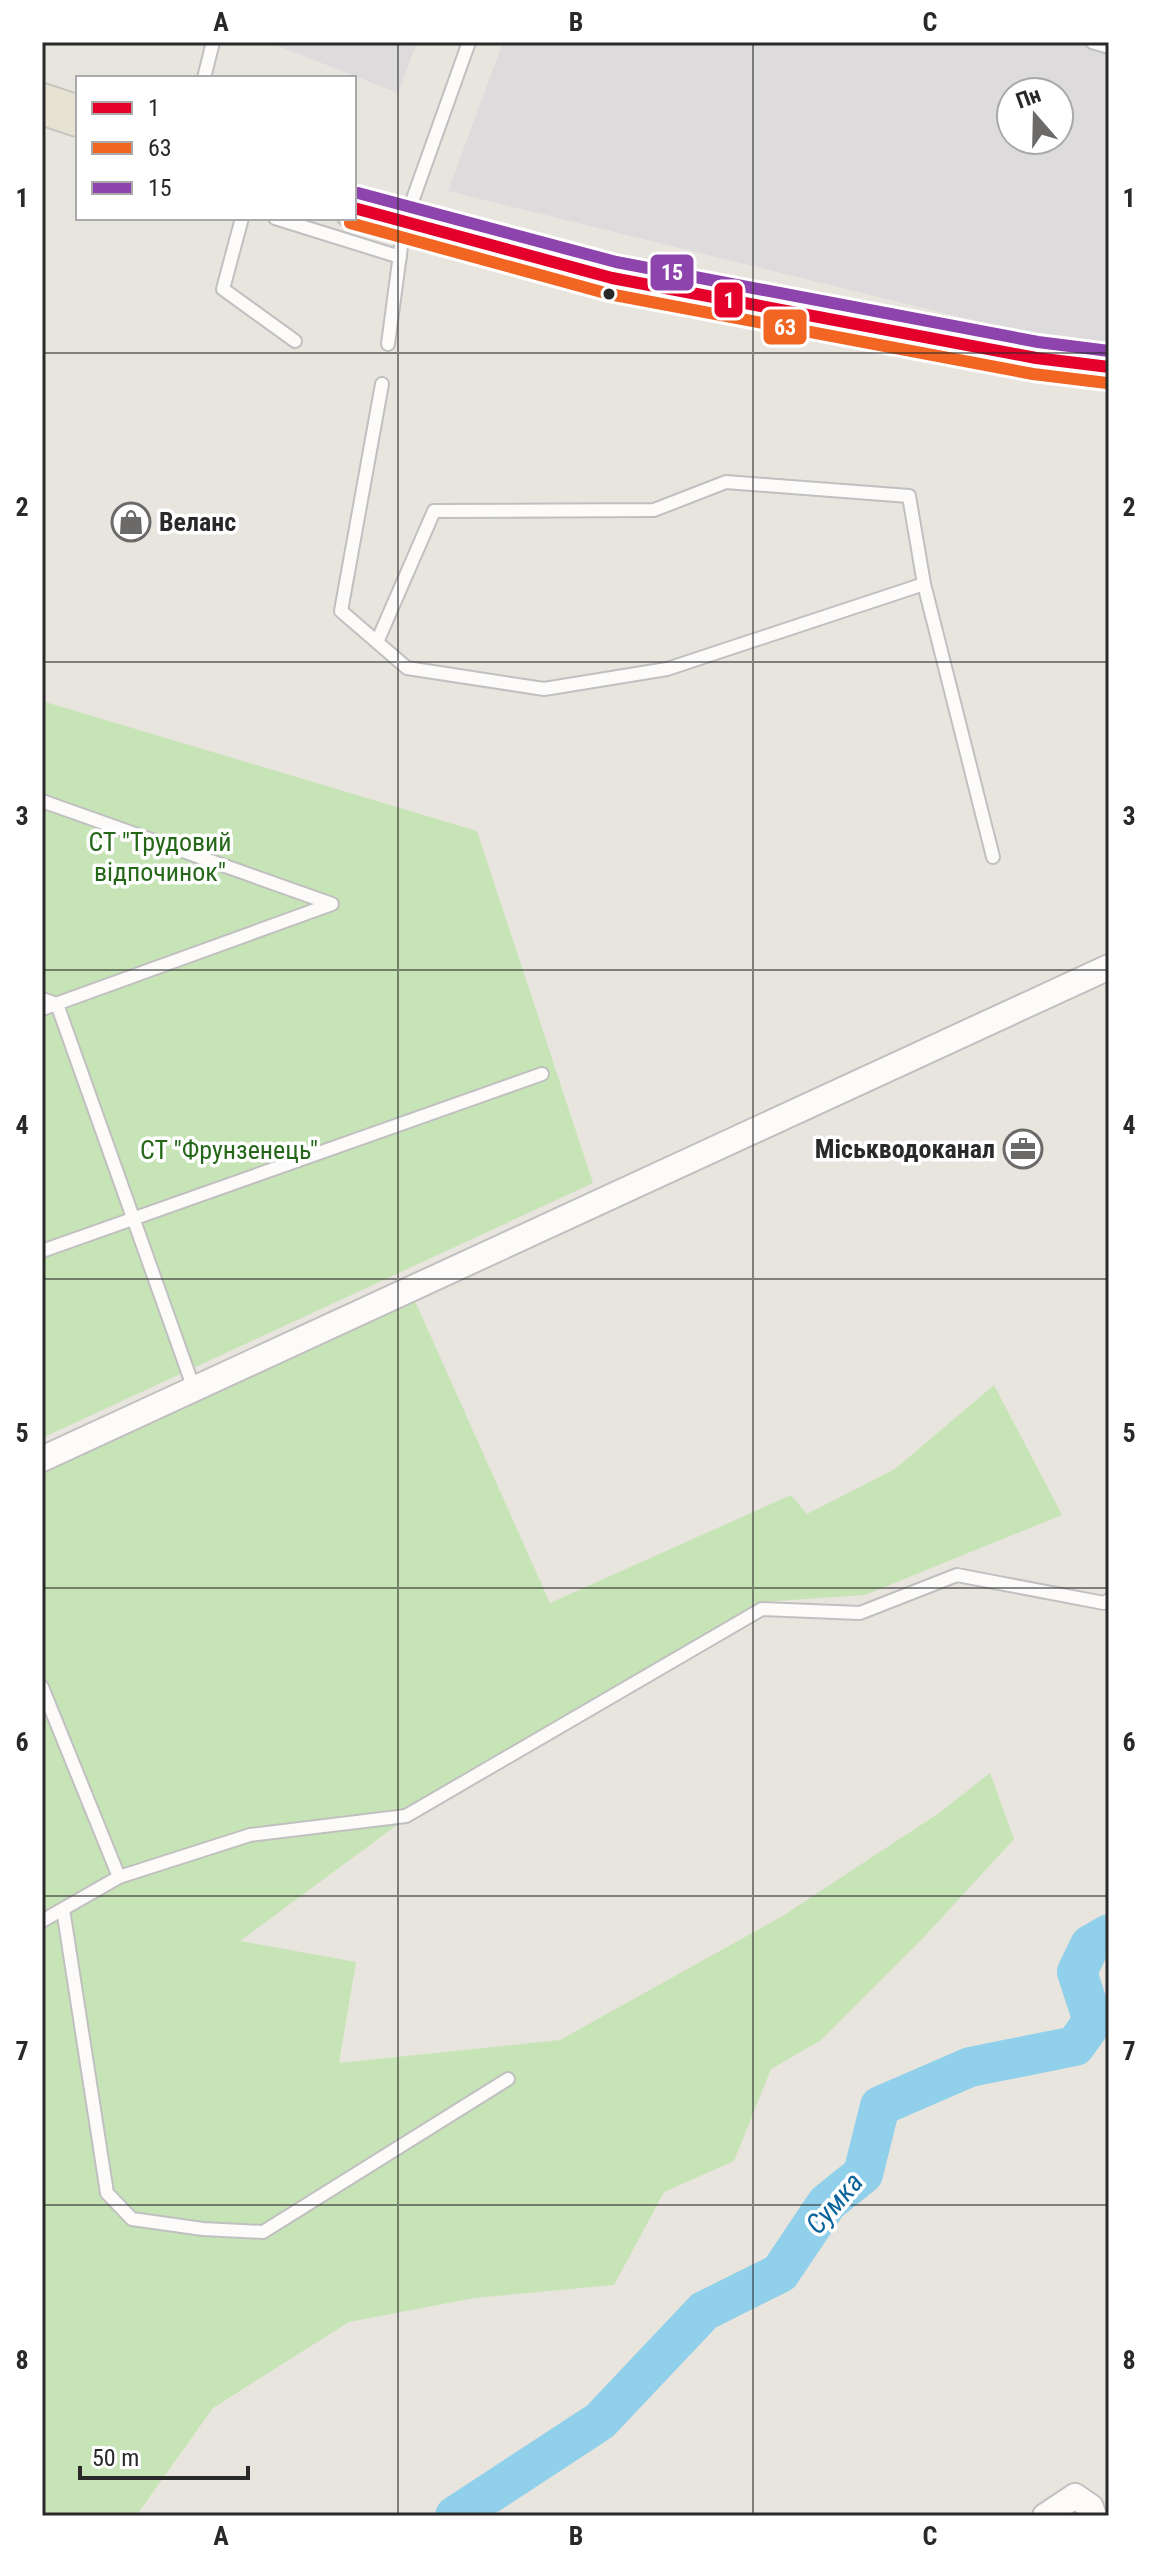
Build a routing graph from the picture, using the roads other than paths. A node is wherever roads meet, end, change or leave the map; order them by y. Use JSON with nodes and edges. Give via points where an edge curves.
{"nodes":[{"id":1,"x":213,"y":42,"type":"edge"},
{"id":2,"x":469,"y":42,"type":"edge"},
{"id":3,"x":1092,"y":42,"type":"edge"},
{"id":4,"x":1109,"y":47,"type":"edge"},
{"id":5,"x":204,"y":76,"type":"edge"},
{"id":6,"x":42,"y":104,"type":"edge"},
{"id":7,"x":76,"y":115,"type":"edge"},
{"id":8,"x":356,"y":209,"type":"edge"},
{"id":9,"x":241,"y":220,"type":"edge"},
{"id":10,"x":287,"y":220,"type":"edge"},
{"id":11,"x":402,"y":240,"type":"junction"},
{"id":12,"x":295,"y":341,"type":"dead end"},
{"id":13,"x":388,"y":344,"type":"dead end"},
{"id":14,"x":1109,"y":367,"type":"edge"},
{"id":15,"x":382,"y":384,"type":"dead end"},
{"id":16,"x":924,"y":584,"type":"junction"},
{"id":17,"x":377,"y":642,"type":"junction"},
{"id":18,"x":42,"y":801,"type":"edge"},
{"id":19,"x":993,"y":857,"type":"dead end"},
{"id":20,"x":1109,"y":967,"type":"edge"},
{"id":21,"x":42,"y":999,"type":"edge"},
{"id":22,"x":57,"y":1004,"type":"junction"},
{"id":23,"x":42,"y":1009,"type":"edge"},
{"id":24,"x":542,"y":1074,"type":"dead end"},
{"id":25,"x":133,"y":1218,"type":"junction"},
{"id":26,"x":42,"y":1251,"type":"edge"},
{"id":27,"x":194,"y":1389,"type":"junction"},
{"id":28,"x":42,"y":1459,"type":"edge"},
{"id":29,"x":1109,"y":1600,"type":"edge"},
{"id":30,"x":42,"y":1687,"type":"edge"},
{"id":31,"x":119,"y":1877,"type":"junction"},
{"id":32,"x":63,"y":1909,"type":"junction"},
{"id":33,"x":42,"y":1921,"type":"edge"},
{"id":34,"x":508,"y":2079,"type":"dead end"},
{"id":35,"x":1045,"y":2516,"type":"edge"},
{"id":36,"x":1094,"y":2516,"type":"edge"}],
"edges":[{"from":1,"to":5,"type":"lane"},
{"from":2,"to":11,"type":"lane"},
{"from":3,"to":4,"type":"lane"},
{"from":6,"to":7,"type":"main road"},
{"from":8,"to":11,"type":"main road"},
{"from":9,"to":12,"type":"lane","via":[[223,289]]},
{"from":10,"to":11,"type":"lane"},
{"from":11,"to":13,"type":"lane"},
{"from":11,"to":14,"type":"main road","via":[[1036,358]]},
{"from":15,"to":17,"type":"lane","via":[[341,611]]},
{"from":16,"to":17,"type":"lane","via":[[667,669],[544,689],[407,668]]},
{"from":16,"to":17,"type":"lane","via":[[909,496],[726,482],[654,510],[434,511]]},
{"from":16,"to":19,"type":"lane"},
{"from":18,"to":22,"type":"lane","via":[[332,904]]},
{"from":20,"to":27,"type":"street"},
{"from":21,"to":22,"type":"lane"},
{"from":22,"to":23,"type":"lane"},
{"from":22,"to":25,"type":"lane"},
{"from":24,"to":25,"type":"lane"},
{"from":25,"to":26,"type":"lane"},
{"from":25,"to":27,"type":"lane"},
{"from":27,"to":28,"type":"street"},
{"from":29,"to":31,"type":"lane","via":[[957,1575],[860,1613],[762,1609],[406,1816],[250,1835]]},
{"from":30,"to":31,"type":"lane"},
{"from":31,"to":32,"type":"lane"},
{"from":32,"to":33,"type":"lane"},
{"from":32,"to":34,"type":"lane","via":[[107,2193],[132,2219],[263,2232]]},
{"from":35,"to":36,"type":"street","via":[[1075,2496],[1091,2507]]}]}
